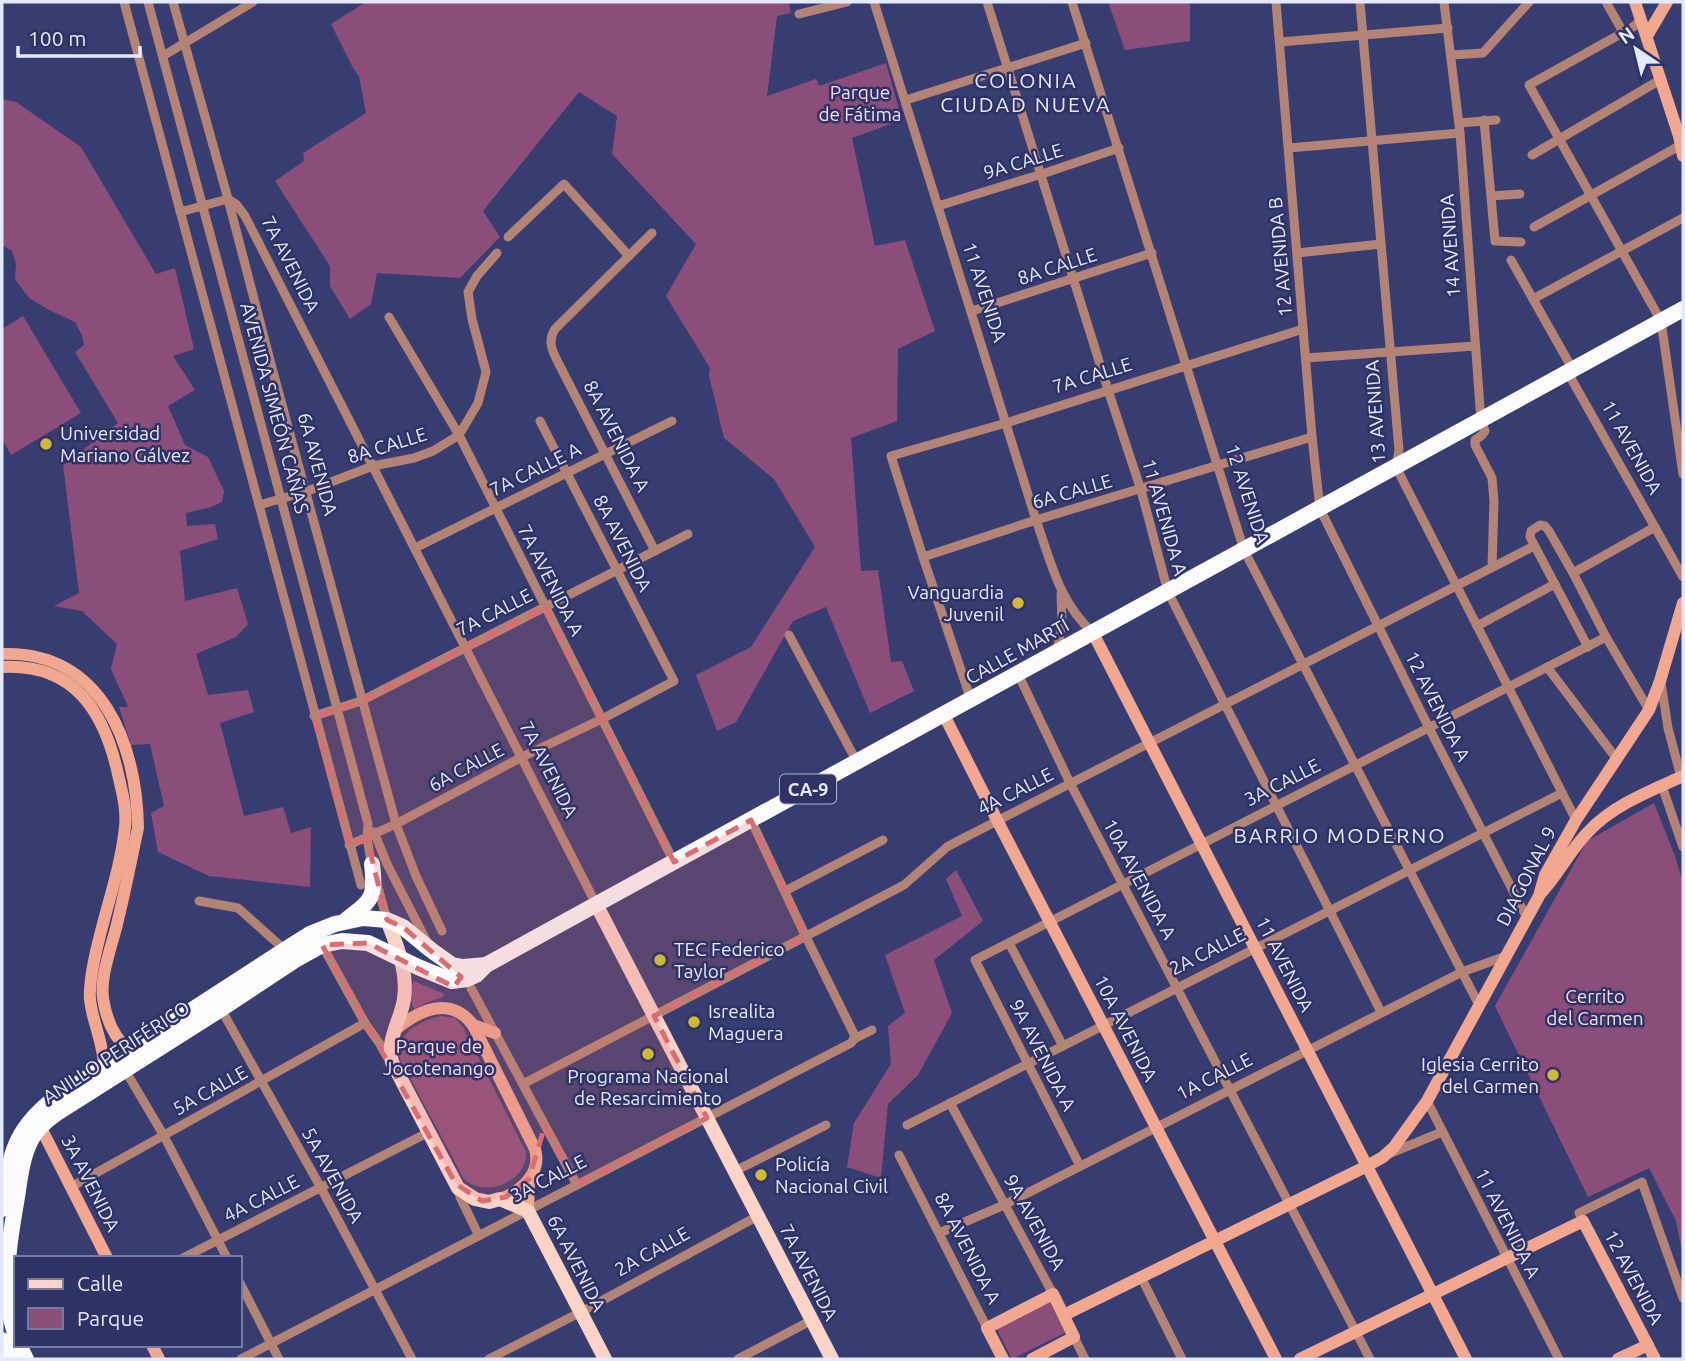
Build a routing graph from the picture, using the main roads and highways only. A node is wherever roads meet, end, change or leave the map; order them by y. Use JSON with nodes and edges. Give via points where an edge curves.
{"nodes":[{"id":1,"x":1683,"y":309,"type":"edge"},
{"id":2,"x":366,"y":877,"type":"road end"},
{"id":3,"x":596,"y":904,"type":"junction"},
{"id":4,"x":387,"y":920,"type":"junction"},
{"id":5,"x":344,"y":922,"type":"junction"},
{"id":6,"x":426,"y":946,"type":"junction"},
{"id":7,"x":409,"y":963,"type":"junction"},
{"id":8,"x":486,"y":965,"type":"junction"},
{"id":9,"x":6,"y":1156,"type":"edge"},
{"id":10,"x":2,"y":1209,"type":"edge"},
{"id":11,"x":14,"y":1331,"type":"edge"},
{"id":12,"x":2,"y":1340,"type":"edge"},
{"id":13,"x":8,"y":1359,"type":"edge"},
{"id":14,"x":605,"y":1359,"type":"edge"},
{"id":15,"x":832,"y":1359,"type":"edge"}],
"edges":[{"from":1,"to":3,"type":"highway","name":"CALLE MARTÍ","number":"CA-9"},
{"from":2,"to":5,"type":"highway","via":[[374,890]]},
{"from":3,"to":8,"type":"highway","name":"CALLE MARTÍ","number":"CA-9"},
{"from":3,"to":15,"type":"main road","name":"7A AVENIDA"},
{"from":4,"to":5,"type":"highway","name":"ANILLO PERIFÉRICO"},
{"from":4,"to":6,"type":"highway"},
{"from":4,"to":7,"type":"main road"},
{"from":5,"to":9,"type":"highway","name":"ANILLO PERIFÉRICO","via":[[310,934],[40,1111]]},
{"from":6,"to":7,"type":"main road","via":[[412,946]]},
{"from":6,"to":7,"type":"highway","via":[[432,956],[429,964]]},
{"from":6,"to":8,"type":"highway","name":"CALLE MARTÍ","number":"CA-9","via":[[452,965]]},
{"from":7,"to":8,"type":"highway","name":"CALLE MARTÍ","number":"CA-9","via":[[452,981],[476,975]]},
{"from":7,"to":11,"type":"highway","name":"ANILLO PERIFÉRICO","via":[[361,942],[322,945],[40,1126],[22,1166],[11,1237],[6,1283]]},
{"from":7,"to":14,"type":"main road","name":"6A AVENIDA","via":[[390,1047],[392,1062],[464,1193],[489,1202],[500,1199],[528,1211]]},
{"from":9,"to":10,"type":"highway","name":"ANILLO PERIFÉRICO"},
{"from":12,"to":13,"type":"highway"}]}
